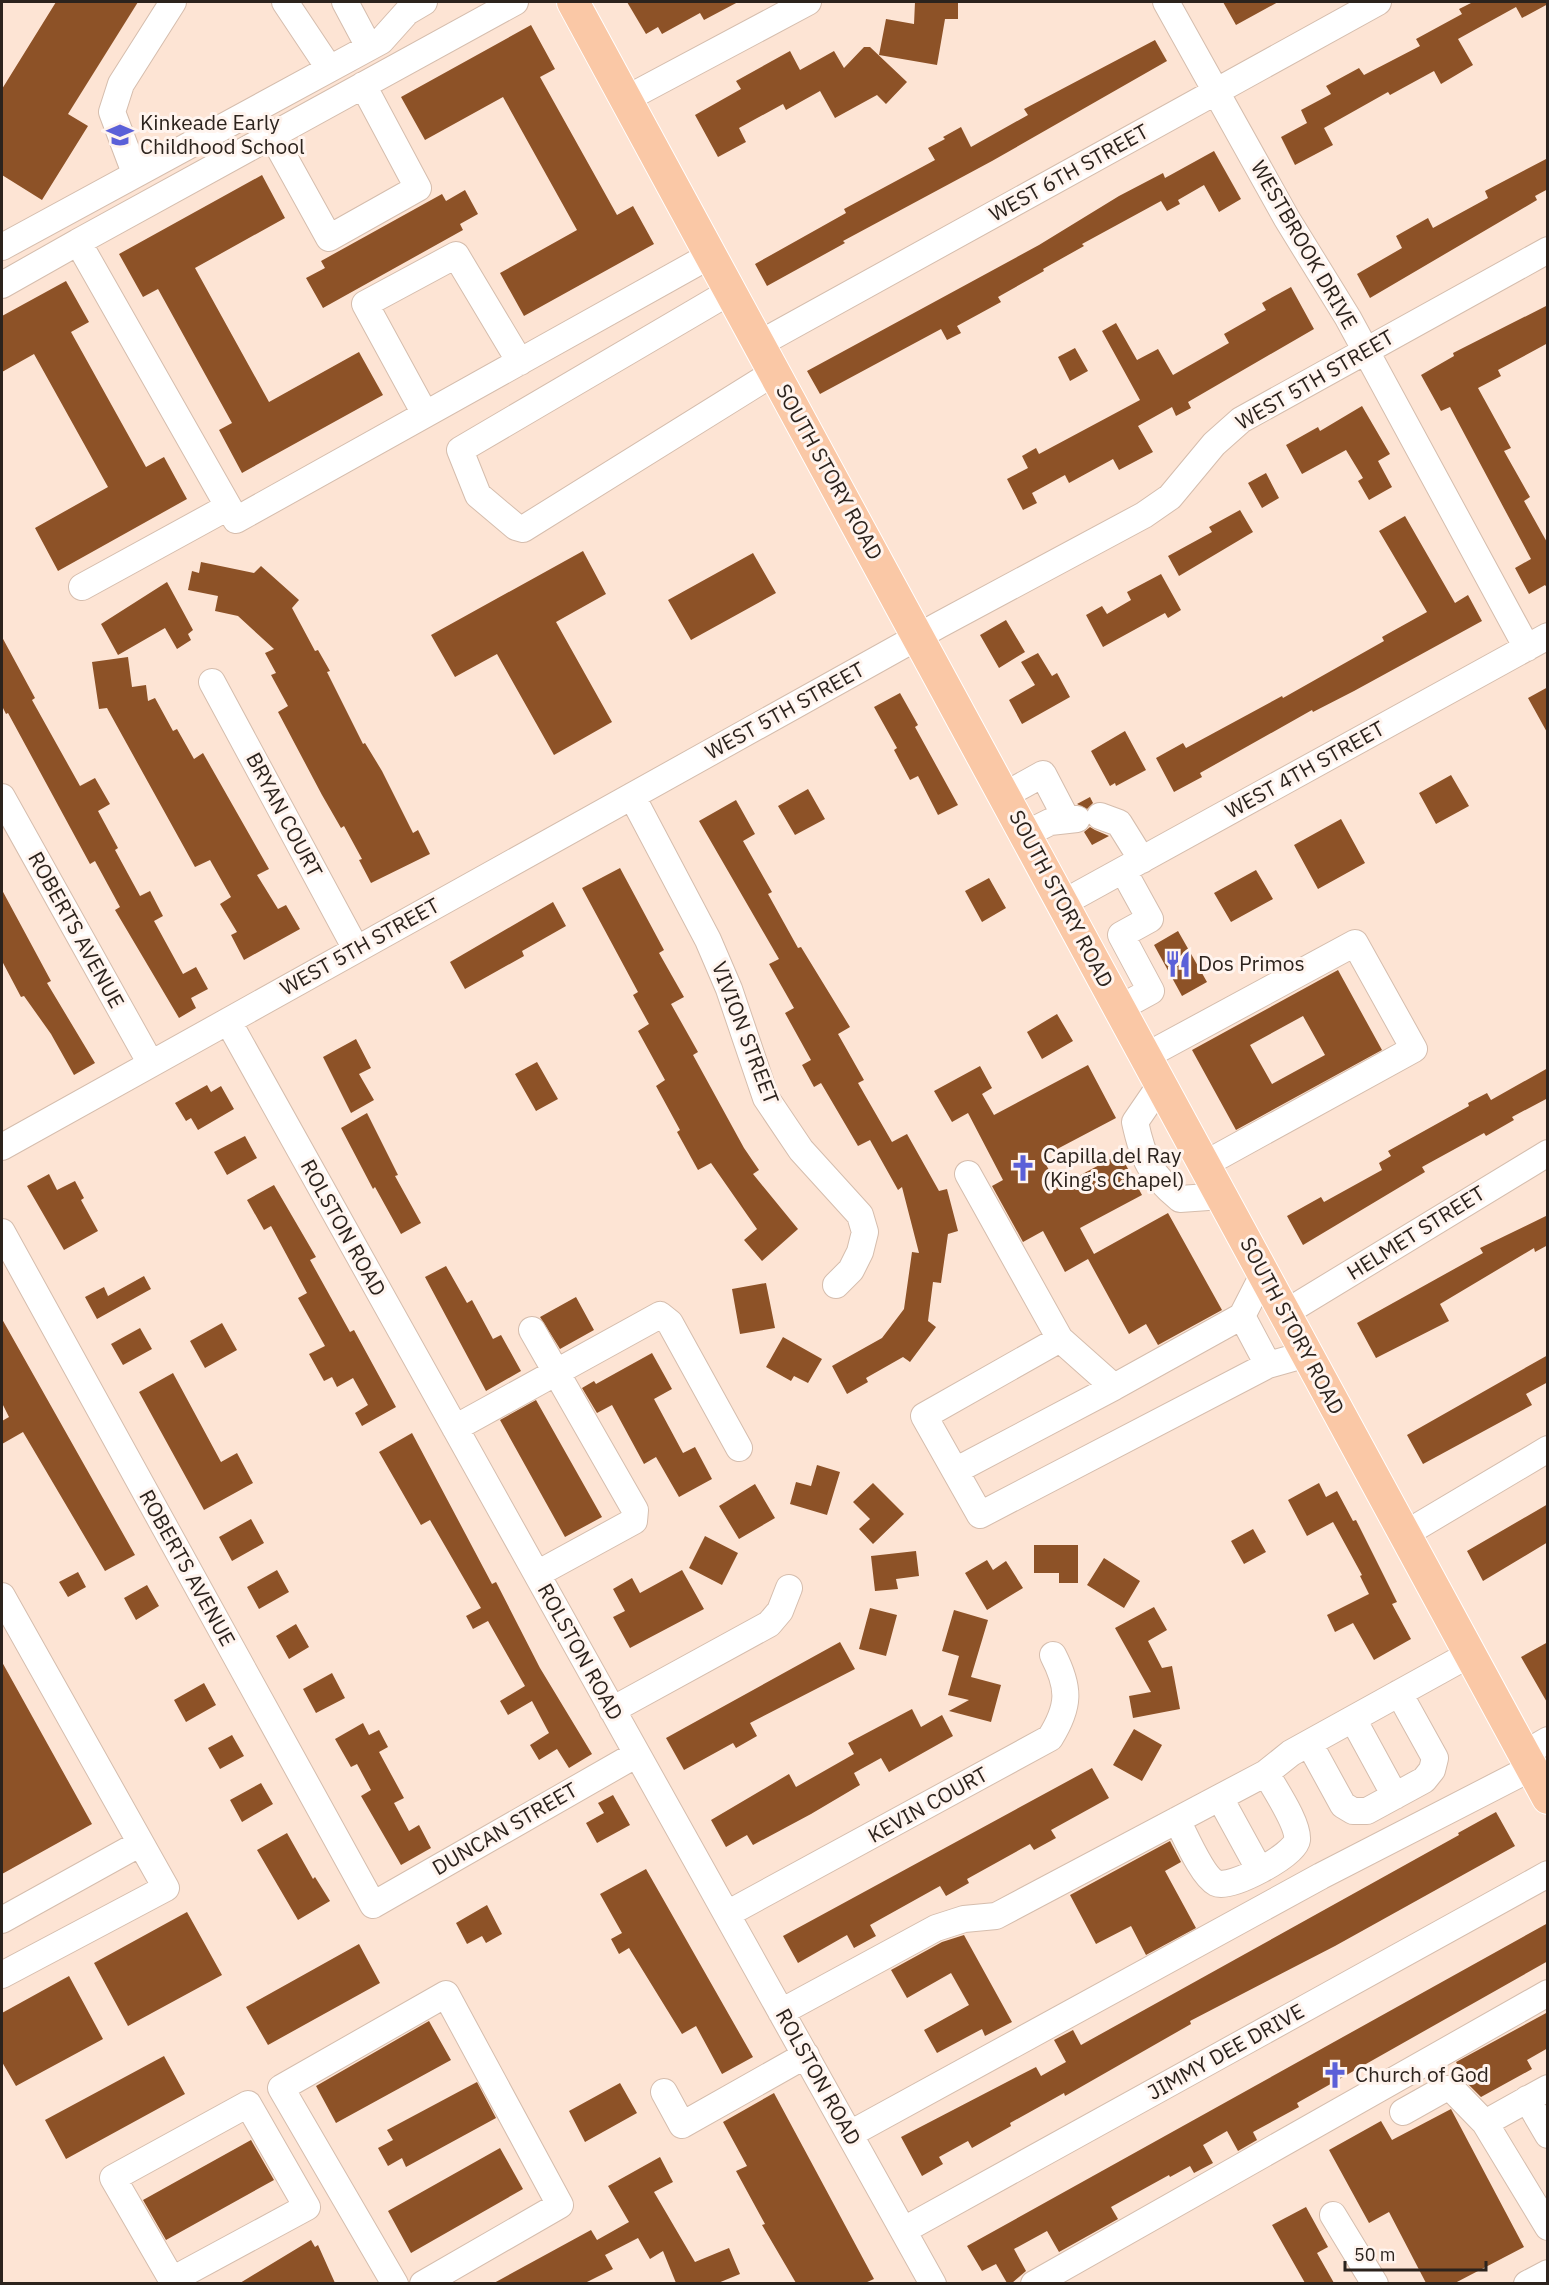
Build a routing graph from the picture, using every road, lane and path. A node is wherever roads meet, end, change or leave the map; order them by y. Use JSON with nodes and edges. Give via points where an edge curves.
{"nodes":[{"id":1,"x":173,"y":2,"type":"edge"},
{"id":2,"x":285,"y":2,"type":"edge"},
{"id":3,"x":345,"y":2,"type":"edge"},
{"id":4,"x":424,"y":2,"type":"edge"},
{"id":5,"x":514,"y":2,"type":"edge"},
{"id":6,"x":573,"y":2,"type":"edge"},
{"id":7,"x":808,"y":2,"type":"edge"},
{"id":8,"x":1166,"y":2,"type":"edge"},
{"id":9,"x":1378,"y":2,"type":"edge"},
{"id":10,"x":399,"y":11,"type":"edge"},
{"id":11,"x":369,"y":47,"type":"junction"},
{"id":12,"x":329,"y":68,"type":"junction"},
{"id":13,"x":363,"y":85,"type":"junction"},
{"id":14,"x":1216,"y":91,"type":"junction"},
{"id":15,"x":626,"y":99,"type":"junction"},
{"id":16,"x":272,"y":135,"type":"junction"},
{"id":17,"x":135,"y":173,"type":"junction"},
{"id":18,"x":78,"y":242,"type":"junction"},
{"id":19,"x":2,"y":247,"type":"edge"},
{"id":20,"x":1548,"y":250,"type":"edge"},
{"id":21,"x":711,"y":255,"type":"junction"},
{"id":22,"x":2,"y":285,"type":"edge"},
{"id":23,"x":731,"y":291,"type":"junction"},
{"id":24,"x":759,"y":344,"type":"junction"},
{"id":25,"x":1365,"y":350,"type":"junction"},
{"id":26,"x":520,"y":362,"type":"junction"},
{"id":27,"x":775,"y":372,"type":"junction"},
{"id":28,"x":425,"y":414,"type":"junction"},
{"id":29,"x":228,"y":507,"type":"junction"},
{"id":30,"x":82,"y":587,"type":"dead end"},
{"id":31,"x":919,"y":636,"type":"junction"},
{"id":32,"x":1537,"y":642,"type":"edge"},
{"id":33,"x":212,"y":682,"type":"dead end"},
{"id":34,"x":1005,"y":795,"type":"junction"},
{"id":35,"x":632,"y":796,"type":"junction"},
{"id":36,"x":2,"y":797,"type":"edge"},
{"id":37,"x":1081,"y":818,"type":"junction"},
{"id":38,"x":1026,"y":834,"type":"junction"},
{"id":39,"x":1133,"y":865,"type":"junction"},
{"id":40,"x":1064,"y":903,"type":"junction"},
{"id":41,"x":1121,"y":935,"type":"junction"},
{"id":42,"x":356,"y":949,"type":"junction"},
{"id":43,"x":1089,"y":951,"type":"junction"},
{"id":44,"x":1120,"y":1008,"type":"junction"},
{"id":45,"x":228,"y":1021,"type":"junction"},
{"id":46,"x":1146,"y":1056,"type":"junction"},
{"id":47,"x":151,"y":1064,"type":"junction"},
{"id":48,"x":1161,"y":1084,"type":"junction"},
{"id":49,"x":2,"y":1147,"type":"edge"},
{"id":50,"x":1548,"y":1153,"type":"edge"},
{"id":51,"x":1205,"y":1164,"type":"junction"},
{"id":52,"x":968,"y":1173,"type":"dead end"},
{"id":53,"x":1222,"y":1196,"type":"junction"},
{"id":54,"x":2,"y":1232,"type":"edge"},
{"id":55,"x":1264,"y":1273,"type":"junction"},
{"id":56,"x":836,"y":1285,"type":"dead end"},
{"id":57,"x":1286,"y":1313,"type":"junction"},
{"id":58,"x":1242,"y":1316,"type":"junction"},
{"id":59,"x":532,"y":1330,"type":"dead end"},
{"id":60,"x":1060,"y":1339,"type":"junction"},
{"id":61,"x":1307,"y":1353,"type":"junction"},
{"id":62,"x":1268,"y":1365,"type":"junction"},
{"id":63,"x":555,"y":1372,"type":"junction"},
{"id":64,"x":1114,"y":1387,"type":"junction"},
{"id":65,"x":455,"y":1428,"type":"junction"},
{"id":66,"x":740,"y":1448,"type":"dead end"},
{"id":67,"x":1548,"y":1449,"type":"edge"},
{"id":68,"x":955,"y":1471,"type":"junction"},
{"id":69,"x":1405,"y":1534,"type":"junction"},
{"id":70,"x":537,"y":1574,"type":"junction"},
{"id":71,"x":789,"y":1588,"type":"dead end"},
{"id":72,"x":2,"y":1596,"type":"edge"},
{"id":73,"x":1470,"y":1654,"type":"junction"},
{"id":74,"x":1053,"y":1655,"type":"dead end"},
{"id":75,"x":1399,"y":1693,"type":"junction"},
{"id":76,"x":612,"y":1710,"type":"junction"},
{"id":77,"x":1353,"y":1719,"type":"junction"},
{"id":78,"x":1309,"y":1743,"type":"junction"},
{"id":79,"x":637,"y":1754,"type":"junction"},
{"id":80,"x":1534,"y":1754,"type":"edge"},
{"id":81,"x":1266,"y":1773,"type":"junction"},
{"id":82,"x":1395,"y":1796,"type":"junction"},
{"id":83,"x":1220,"y":1798,"type":"junction"},
{"id":84,"x":1548,"y":1798,"type":"edge"},
{"id":85,"x":1177,"y":1820,"type":"junction"},
{"id":86,"x":139,"y":1844,"type":"junction"},
{"id":87,"x":1259,"y":1869,"type":"junction"},
{"id":88,"x":1548,"y":1874,"type":"edge"},
{"id":89,"x":373,"y":1905,"type":"joint"},
{"id":90,"x":727,"y":1914,"type":"junction"},
{"id":91,"x":2,"y":1920,"type":"edge"},
{"id":92,"x":2,"y":1975,"type":"edge"},
{"id":93,"x":1548,"y":1993,"type":"edge"},
{"id":94,"x":781,"y":2012,"type":"junction"},
{"id":95,"x":806,"y":2055,"type":"junction"},
{"id":96,"x":664,"y":2092,"type":"dead end"},
{"id":97,"x":1537,"y":2093,"type":"edge"},
{"id":98,"x":1403,"y":2112,"type":"dead end"},
{"id":99,"x":1485,"y":2123,"type":"junction"},
{"id":100,"x":850,"y":2134,"type":"junction"},
{"id":101,"x":1548,"y":2135,"type":"edge"},
{"id":102,"x":1333,"y":2215,"type":"dead end"},
{"id":103,"x":1548,"y":2227,"type":"edge"},
{"id":104,"x":904,"y":2230,"type":"junction"},
{"id":105,"x":1548,"y":2273,"type":"edge"},
{"id":106,"x":173,"y":2282,"type":"edge"},
{"id":107,"x":395,"y":2283,"type":"edge"},
{"id":108,"x":423,"y":2283,"type":"edge"},
{"id":109,"x":933,"y":2283,"type":"edge"},
{"id":110,"x":1034,"y":2283,"type":"edge"},
{"id":111,"x":1375,"y":2283,"type":"edge"},
{"id":112,"x":1527,"y":2283,"type":"edge"}],
"edges":[{"from":1,"to":17,"type":"street","via":[[121,84],[112,112]]},
{"from":2,"to":12,"type":"street"},
{"from":3,"to":11,"type":"street"},
{"from":4,"to":10,"type":"street","via":[[406,12]]},
{"from":5,"to":13,"type":"street"},
{"from":6,"to":15,"type":"main road","name":"SOUTH STORY ROAD"},
{"from":7,"to":15,"type":"street"},
{"from":8,"to":14,"type":"street","name":"WESTBROOK DRIVE"},
{"from":9,"to":14,"type":"street","name":"WEST 6TH STREET"},
{"from":10,"to":11,"type":"street","via":[[381,40]]},
{"from":11,"to":12,"type":"street"},
{"from":12,"to":17,"type":"street"},
{"from":13,"to":16,"type":"street"},
{"from":13,"to":16,"type":"street","via":[[418,188],[329,238]]},
{"from":14,"to":24,"type":"street","name":"WEST 6TH STREET"},
{"from":14,"to":25,"type":"street","name":"WESTBROOK DRIVE"},
{"from":15,"to":21,"type":"main road","name":"SOUTH STORY ROAD"},
{"from":16,"to":18,"type":"street"},
{"from":17,"to":19,"type":"street"},
{"from":18,"to":22,"type":"street"},
{"from":18,"to":29,"type":"street"},
{"from":20,"to":25,"type":"street","name":"WEST 5TH STREET"},
{"from":21,"to":23,"type":"main road","name":"SOUTH STORY ROAD"},
{"from":21,"to":26,"type":"street"},
{"from":23,"to":24,"type":"main road","name":"SOUTH STORY ROAD"},
{"from":23,"to":27,"type":"street","via":[[460,450],[478,495],[523,529]]},
{"from":24,"to":27,"type":"main road","name":"SOUTH STORY ROAD"},
{"from":25,"to":31,"type":"street","name":"WEST 5TH STREET","via":[[1240,420],[1214,444],[1170,497],[1144,515]]},
{"from":25,"to":32,"type":"street","name":"WESTBROOK DRIVE"},
{"from":26,"to":28,"type":"street"},
{"from":26,"to":28,"type":"street","via":[[456,255],[364,304]]},
{"from":27,"to":31,"type":"main road","name":"SOUTH STORY ROAD"},
{"from":28,"to":29,"type":"street","via":[[236,519]]},
{"from":29,"to":30,"type":"street"},
{"from":31,"to":34,"type":"main road","name":"SOUTH STORY ROAD"},
{"from":31,"to":35,"type":"street","name":"WEST 5TH STREET"},
{"from":32,"to":39,"type":"street","name":"WEST 4TH STREET"},
{"from":33,"to":42,"type":"street","name":"BRYAN COURT"},
{"from":34,"to":37,"type":"street","via":[[1043,774]]},
{"from":34,"to":38,"type":"main road","name":"SOUTH STORY ROAD"},
{"from":35,"to":42,"type":"street","name":"WEST 5TH STREET"},
{"from":35,"to":56,"type":"street","name":"VIVION STREET","via":[[708,940],[766,1098],[801,1150],[860,1215],[864,1232],[860,1252],[851,1270]]},
{"from":36,"to":47,"type":"street","name":"ROBERTS AVENUE"},
{"from":37,"to":38,"type":"street","via":[[1050,822]]},
{"from":37,"to":39,"type":"street","via":[[1119,823]]},
{"from":38,"to":40,"type":"main road","name":"SOUTH STORY ROAD"},
{"from":39,"to":40,"type":"street","name":"WEST 4TH STREET"},
{"from":39,"to":41,"type":"street","via":[[1150,919]]},
{"from":40,"to":43,"type":"main road","name":"SOUTH STORY ROAD"},
{"from":41,"to":43,"type":"street"},
{"from":41,"to":44,"type":"street","via":[[1151,991]]},
{"from":42,"to":45,"type":"street","name":"WEST 5TH STREET"},
{"from":43,"to":44,"type":"main road","name":"SOUTH STORY ROAD"},
{"from":44,"to":46,"type":"main road","name":"SOUTH STORY ROAD"},
{"from":45,"to":47,"type":"street","name":"WEST 5TH STREET"},
{"from":45,"to":65,"type":"street","name":"ROLSTON ROAD"},
{"from":46,"to":48,"type":"main road","name":"SOUTH STORY ROAD"},
{"from":46,"to":51,"type":"street","via":[[1355,943],[1414,1049]]},
{"from":47,"to":49,"type":"street","name":"WEST 5TH STREET"},
{"from":48,"to":51,"type":"main road","name":"SOUTH STORY ROAD"},
{"from":48,"to":53,"type":"street","via":[[1135,1122],[1142,1156],[1162,1185],[1180,1199]]},
{"from":50,"to":57,"type":"street","name":"HELMET STREET"},
{"from":51,"to":53,"type":"main road","name":"SOUTH STORY ROAD"},
{"from":52,"to":60,"type":"street"},
{"from":53,"to":55,"type":"main road","name":"SOUTH STORY ROAD"},
{"from":54,"to":89,"type":"street","name":"ROBERTS AVENUE"},
{"from":55,"to":57,"type":"main road","name":"SOUTH STORY ROAD"},
{"from":55,"to":58,"type":"street"},
{"from":57,"to":61,"type":"main road","name":"SOUTH STORY ROAD"},
{"from":58,"to":62,"type":"street"},
{"from":58,"to":64,"type":"street"},
{"from":59,"to":63,"type":"street"},
{"from":60,"to":64,"type":"street"},
{"from":60,"to":68,"type":"street","via":[[924,1416]]},
{"from":61,"to":62,"type":"street"},
{"from":61,"to":69,"type":"main road","name":"SOUTH STORY ROAD"},
{"from":62,"to":68,"type":"street","via":[[980,1515]]},
{"from":63,"to":65,"type":"street"},
{"from":63,"to":66,"type":"street","via":[[660,1315],[670,1323]]},
{"from":63,"to":70,"type":"street","via":[[635,1510],[634,1521]]},
{"from":64,"to":68,"type":"street"},
{"from":65,"to":70,"type":"street","name":"ROLSTON ROAD"},
{"from":67,"to":69,"type":"street"},
{"from":69,"to":73,"type":"main road","name":"SOUTH STORY ROAD"},
{"from":70,"to":76,"type":"street","name":"ROLSTON ROAD"},
{"from":71,"to":76,"type":"street","via":[[780,1611],[769,1624]]},
{"from":72,"to":86,"type":"street"},
{"from":73,"to":75,"type":"street"},
{"from":73,"to":80,"type":"main road","name":"SOUTH STORY ROAD"},
{"from":74,"to":90,"type":"street","name":"KEVIN COURT","via":[[1065,1680],[1065,1705],[1050,1738]]},
{"from":75,"to":77,"type":"street"},
{"from":75,"to":82,"type":"street","via":[[1435,1758],[1424,1780]]},
{"from":76,"to":79,"type":"street","name":"ROLSTON ROAD"},
{"from":77,"to":78,"type":"street"},
{"from":77,"to":82,"type":"street"},
{"from":78,"to":81,"type":"street"},
{"from":78,"to":82,"type":"street","via":[[1343,1805],[1353,1811],[1366,1811]]},
{"from":79,"to":89,"type":"street","name":"DUNCAN STREET"},
{"from":79,"to":90,"type":"street","name":"ROLSTON ROAD"},
{"from":80,"to":84,"type":"main road","name":"SOUTH STORY ROAD"},
{"from":80,"to":100,"type":"street"},
{"from":81,"to":83,"type":"street"},
{"from":81,"to":87,"type":"street","via":[[1297,1830],[1297,1842],[1288,1854]]},
{"from":83,"to":85,"type":"street"},
{"from":83,"to":87,"type":"street"},
{"from":85,"to":87,"type":"street","via":[[1208,1877],[1217,1884],[1232,1884]]},
{"from":85,"to":94,"type":"street","via":[[996,1916],[964,1919],[936,1928]]},
{"from":86,"to":91,"type":"street"},
{"from":86,"to":92,"type":"street","via":[[166,1888]]},
{"from":88,"to":104,"type":"street","name":"JIMMY DEE DRIVE"},
{"from":90,"to":94,"type":"street","name":"ROLSTON ROAD"},
{"from":93,"to":110,"type":"street"},
{"from":94,"to":95,"type":"street","name":"ROLSTON ROAD"},
{"from":95,"to":96,"type":"street","via":[[682,2125]]},
{"from":95,"to":100,"type":"street","name":"ROLSTON ROAD"},
{"from":97,"to":99,"type":"street"},
{"from":97,"to":101,"type":"street"},
{"from":98,"to":99,"type":"street","via":[[1444,2089],[1452,2089]]},
{"from":99,"to":103,"type":"street"},
{"from":100,"to":104,"type":"street","name":"ROLSTON ROAD"},
{"from":102,"to":111,"type":"street"},
{"from":104,"to":109,"type":"street","name":"ROLSTON ROAD"},
{"from":105,"to":112,"type":"street"},
{"from":106,"to":106,"type":"street","via":[[307,2207],[249,2104],[113,2178]]},
{"from":107,"to":108,"type":"street","via":[[281,2088],[446,1994],[560,2205]]}]}
